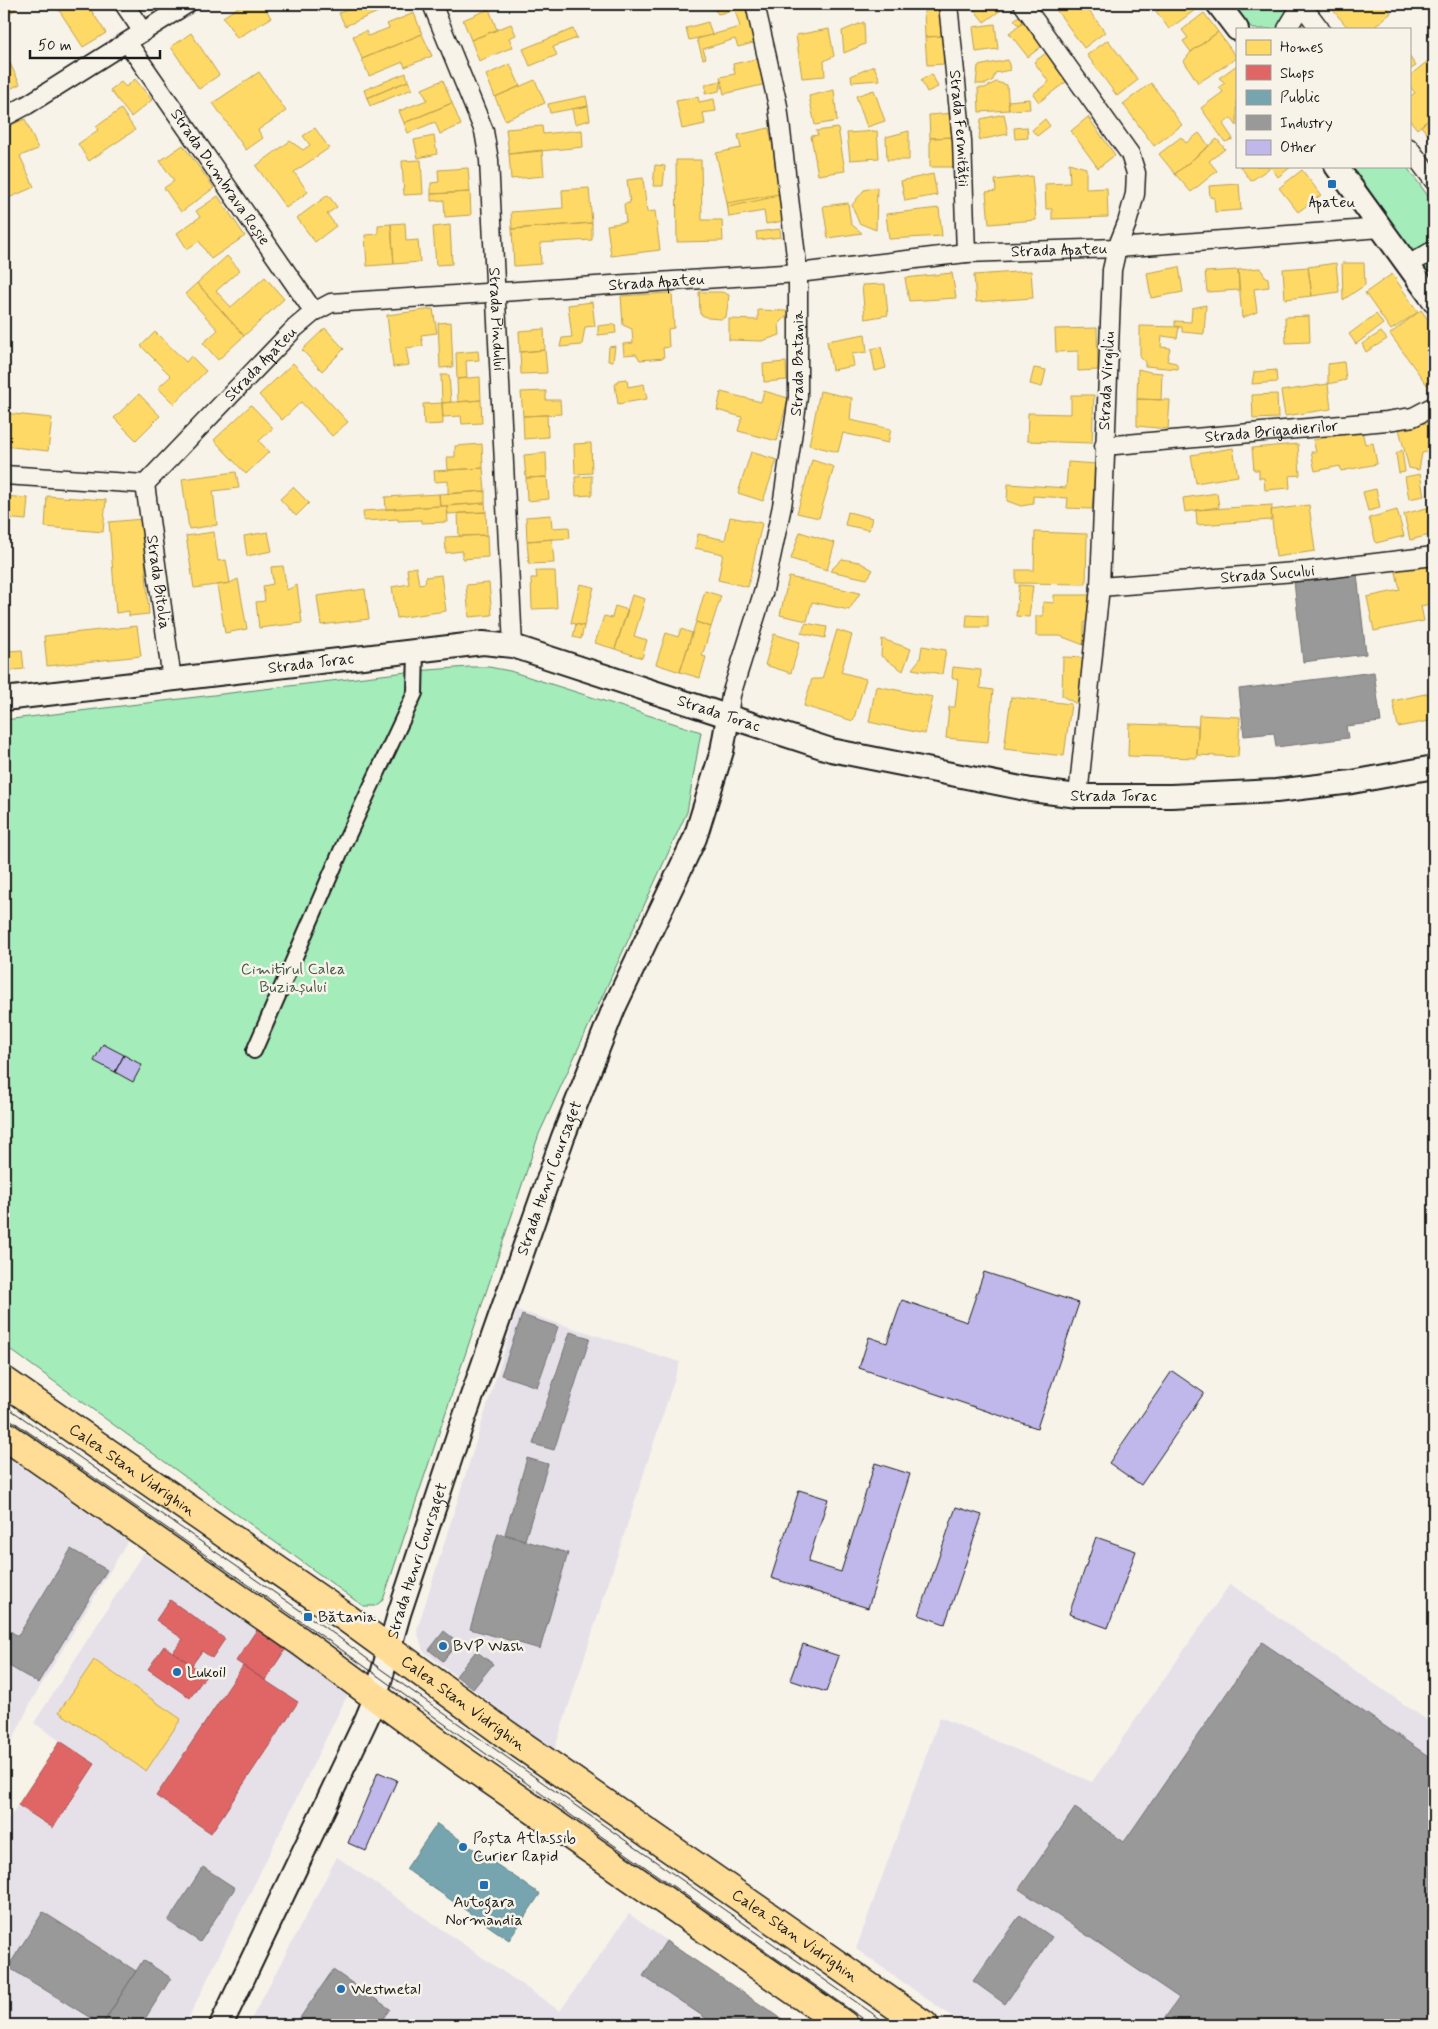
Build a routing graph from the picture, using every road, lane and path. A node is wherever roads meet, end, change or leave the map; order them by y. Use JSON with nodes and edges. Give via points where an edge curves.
{"nodes":[{"id":1,"x":124,"y":4,"type":"edge"},
{"id":2,"x":187,"y":4,"type":"edge"},
{"id":3,"x":432,"y":4,"type":"edge"},
{"id":4,"x":755,"y":4,"type":"edge"},
{"id":5,"x":948,"y":4,"type":"edge"},
{"id":6,"x":1023,"y":4,"type":"edge"},
{"id":7,"x":1218,"y":4,"type":"edge"},
{"id":8,"x":1302,"y":4,"type":"edge"},
{"id":9,"x":1236,"y":28,"type":"edge"},
{"id":10,"x":1288,"y":28,"type":"edge"},
{"id":11,"x":1319,"y":28,"type":"edge"},
{"id":12,"x":143,"y":32,"type":"junction"},
{"id":13,"x":127,"y":42,"type":"junction"},
{"id":14,"x":4,"y":117,"type":"edge"},
{"id":15,"x":1410,"y":149,"type":"edge"},
{"id":16,"x":1337,"y":168,"type":"edge"},
{"id":17,"x":1434,"y":181,"type":"edge"},
{"id":18,"x":1381,"y":228,"type":"junction"},
{"id":19,"x":1117,"y":248,"type":"junction"},
{"id":20,"x":1434,"y":250,"type":"edge"},
{"id":21,"x":966,"y":253,"type":"junction"},
{"id":22,"x":1408,"y":265,"type":"junction"},
{"id":23,"x":798,"y":273,"type":"junction"},
{"id":24,"x":497,"y":293,"type":"junction"},
{"id":25,"x":1434,"y":301,"type":"edge"},
{"id":26,"x":314,"y":312,"type":"junction"},
{"id":27,"x":1434,"y":406,"type":"edge"},
{"id":28,"x":1104,"y":446,"type":"junction"},
{"id":29,"x":4,"y":476,"type":"edge"},
{"id":30,"x":145,"y":484,"type":"junction"},
{"id":31,"x":1434,"y":556,"type":"edge"},
{"id":32,"x":1100,"y":587,"type":"junction"},
{"id":33,"x":513,"y":646,"type":"junction"},
{"id":34,"x":416,"y":650,"type":"junction"},
{"id":35,"x":172,"y":680,"type":"junction"},
{"id":36,"x":4,"y":699,"type":"edge"},
{"id":37,"x":728,"y":717,"type":"junction"},
{"id":38,"x":1434,"y":768,"type":"edge"},
{"id":39,"x":1078,"y":796,"type":"junction"},
{"id":40,"x":254,"y":1051,"type":"dead end"},
{"id":41,"x":4,"y":1381,"type":"edge"},
{"id":42,"x":4,"y":1435,"type":"edge"},
{"id":43,"x":388,"y":1648,"type":"junction"},
{"id":44,"x":376,"y":1696,"type":"junction"},
{"id":45,"x":222,"y":2025,"type":"edge"},
{"id":46,"x":844,"y":2025,"type":"edge"},
{"id":47,"x":924,"y":2025,"type":"edge"}],
"edges":[{"from":1,"to":12,"type":"street"},
{"from":2,"to":12,"type":"street"},
{"from":3,"to":24,"type":"street","name":"Strada Pindului","via":[[484,131],[489,160]]},
{"from":4,"to":23,"type":"street","name":"Strada Batania","via":[[778,106]]},
{"from":5,"to":21,"type":"street","name":"Strada Fermității","via":[[962,141]]},
{"from":6,"to":19,"type":"street","name":"Strada Virgiliu","via":[[1130,154],[1136,173],[1135,194]]},
{"from":7,"to":9,"type":"street"},
{"from":8,"to":10,"type":"street"},
{"from":8,"to":11,"type":"street"},
{"from":12,"to":13,"type":"street"},
{"from":13,"to":14,"type":"street"},
{"from":13,"to":26,"type":"street","name":"Strada Dumbrava Roșie"},
{"from":15,"to":17,"type":"street"},
{"from":16,"to":18,"type":"street"},
{"from":18,"to":19,"type":"street","name":"Strada Apateu"},
{"from":18,"to":22,"type":"street"},
{"from":19,"to":21,"type":"street","name":"Strada Apateu"},
{"from":19,"to":28,"type":"street","name":"Strada Virgiliu","via":[[1112,270]]},
{"from":20,"to":22,"type":"street"},
{"from":21,"to":23,"type":"street","name":"Strada Apateu"},
{"from":22,"to":25,"type":"street"},
{"from":23,"to":24,"type":"street","name":"Strada Apateu"},
{"from":23,"to":37,"type":"street","name":"Strada Batania","via":[[798,397],[792,446],[764,590]]},
{"from":24,"to":26,"type":"street","name":"Strada Apateu","via":[[331,303]]},
{"from":24,"to":33,"type":"street","name":"Strada Pindului"},
{"from":26,"to":30,"type":"street","name":"Strada Apateu"},
{"from":27,"to":28,"type":"street","name":"Strada Brigadierilor","via":[[1413,417],[1387,421]]},
{"from":28,"to":32,"type":"street","name":"Strada Virgiliu"},
{"from":29,"to":30,"type":"street"},
{"from":30,"to":35,"type":"street","name":"Strada Bitolia"},
{"from":31,"to":32,"type":"street","name":"Strada Sucului","via":[[1308,571]]},
{"from":32,"to":39,"type":"street","name":"Strada Virgiliu"},
{"from":33,"to":34,"type":"street","name":"Strada Torac","via":[[483,643]]},
{"from":33,"to":37,"type":"street","name":"Strada Torac"},
{"from":34,"to":35,"type":"street","name":"Strada Torac"},
{"from":34,"to":40,"type":"street","via":[[415,693],[344,844]]},
{"from":35,"to":36,"type":"street","name":"Strada Torac"},
{"from":37,"to":39,"type":"street","name":"Strada Torac","via":[[831,750],[957,777]]},
{"from":37,"to":43,"type":"street","name":"Strada Henri Coursaget","via":[[722,750],[696,838],[614,1008],[563,1137],[460,1430]]},
{"from":38,"to":39,"type":"street","name":"Strada Torac","via":[[1276,791]]},
{"from":41,"to":43,"type":"main road","name":"Calea Stan Vidrighin"},
{"from":42,"to":44,"type":"main road"},
{"from":43,"to":44,"type":"street","name":"Strada Henri Coursaget"},
{"from":43,"to":47,"type":"main road","name":"Calea Stan Vidrighin","via":[[507,1735]]},
{"from":44,"to":45,"type":"street","name":"Strada Henri Coursaget"},
{"from":44,"to":46,"type":"main road","via":[[459,1758]]}]}
